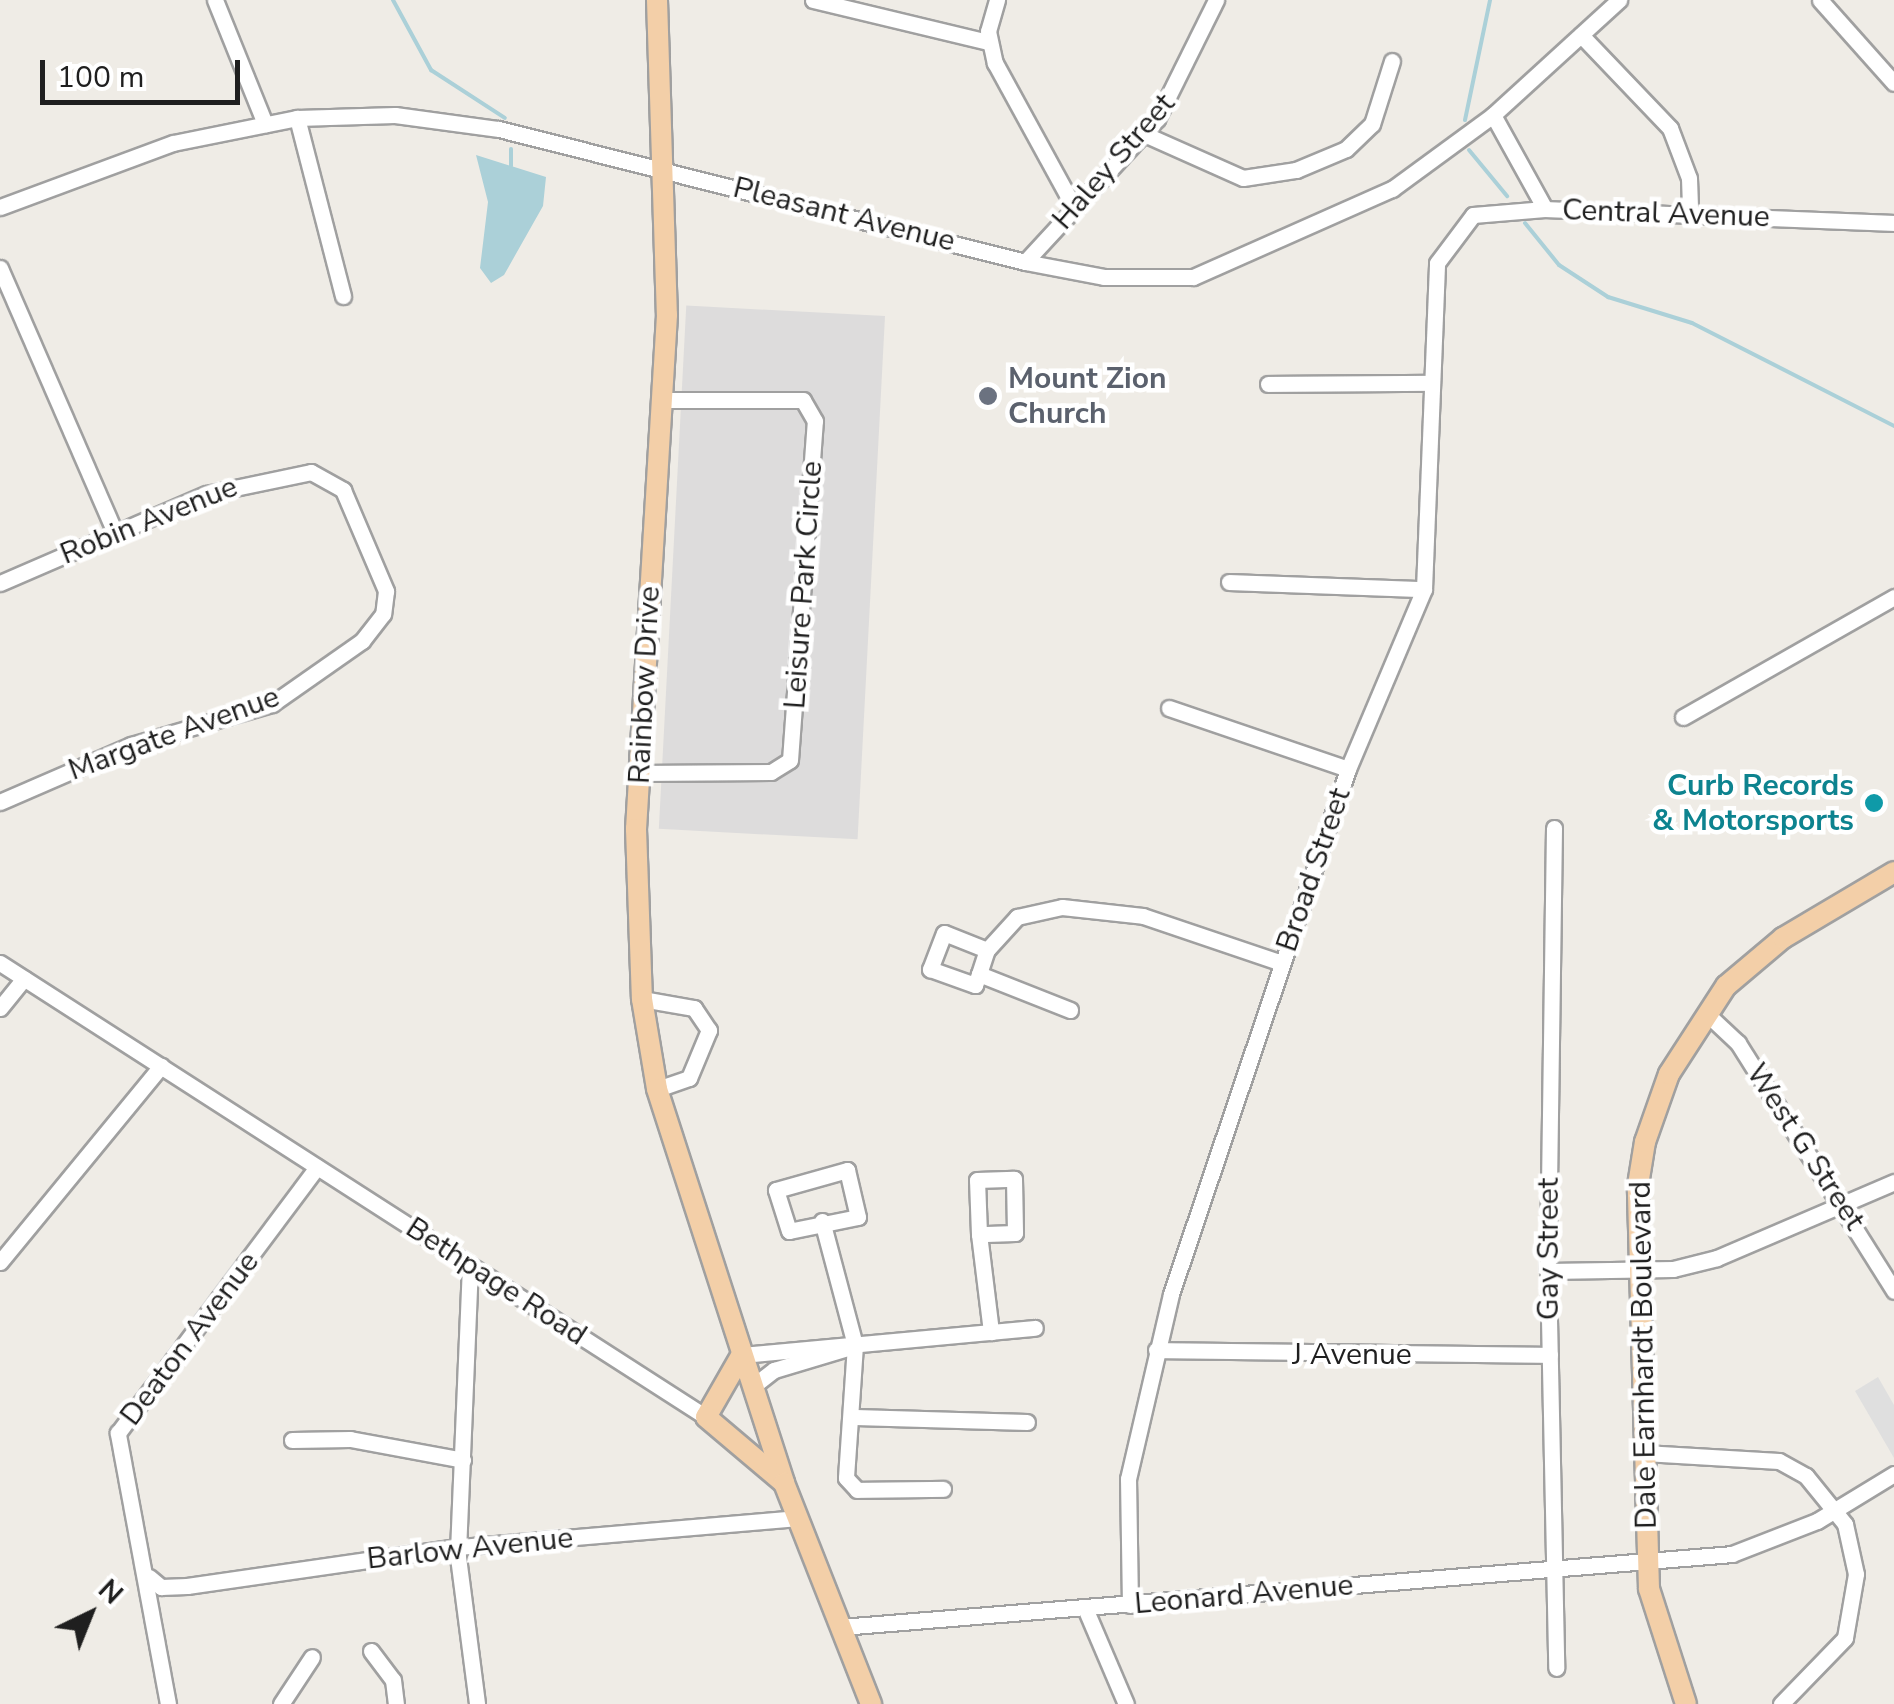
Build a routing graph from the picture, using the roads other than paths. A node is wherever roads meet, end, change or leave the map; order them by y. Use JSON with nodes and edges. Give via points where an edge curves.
{"nodes":[{"id":1,"x":215,"y":0,"type":"edge"},
{"id":2,"x":657,"y":0,"type":"edge"},
{"id":3,"x":813,"y":0,"type":"edge"},
{"id":4,"x":997,"y":0,"type":"edge"},
{"id":5,"x":1216,"y":0,"type":"edge"},
{"id":6,"x":1619,"y":0,"type":"edge"},
{"id":7,"x":1820,"y":0,"type":"edge"},
{"id":8,"x":1581,"y":35,"type":"junction"},
{"id":9,"x":988,"y":42,"type":"junction"},
{"id":10,"x":1392,"y":62,"type":"dead end"},
{"id":11,"x":1894,"y":83,"type":"edge"},
{"id":12,"x":1493,"y":114,"type":"junction"},
{"id":13,"x":298,"y":118,"type":"junction"},
{"id":14,"x":265,"y":124,"type":"junction"},
{"id":15,"x":1144,"y":134,"type":"junction"},
{"id":16,"x":668,"y":172,"type":"junction"},
{"id":17,"x":0,"y":207,"type":"edge"},
{"id":18,"x":1074,"y":209,"type":"junction"},
{"id":19,"x":1545,"y":209,"type":"junction"},
{"id":20,"x":1690,"y":214,"type":"junction"},
{"id":21,"x":1894,"y":223,"type":"edge"},
{"id":22,"x":1025,"y":262,"type":"junction"},
{"id":23,"x":0,"y":268,"type":"edge"},
{"id":24,"x":343,"y":296,"type":"dead end"},
{"id":25,"x":1431,"y":382,"type":"junction"},
{"id":26,"x":1268,"y":384,"type":"dead end"},
{"id":27,"x":662,"y":400,"type":"junction"},
{"id":28,"x":116,"y":532,"type":"junction"},
{"id":29,"x":1229,"y":582,"type":"dead end"},
{"id":30,"x":0,"y":583,"type":"edge"},
{"id":31,"x":1424,"y":589,"type":"junction"},
{"id":32,"x":1892,"y":602,"type":"edge"},
{"id":33,"x":384,"y":614,"type":"joint"},
{"id":34,"x":1169,"y":708,"type":"dead end"},
{"id":35,"x":1683,"y":717,"type":"dead end"},
{"id":36,"x":1348,"y":770,"type":"junction"},
{"id":37,"x":639,"y":773,"type":"junction"},
{"id":38,"x":0,"y":802,"type":"edge"},
{"id":39,"x":1554,"y":828,"type":"dead end"},
{"id":40,"x":1894,"y":872,"type":"edge"},
{"id":41,"x":987,"y":950,"type":"junction"},
{"id":42,"x":0,"y":963,"type":"edge"},
{"id":43,"x":1282,"y":964,"type":"junction"},
{"id":44,"x":979,"y":974,"type":"junction"},
{"id":45,"x":24,"y":978,"type":"junction"},
{"id":46,"x":642,"y":999,"type":"junction"},
{"id":47,"x":0,"y":1008,"type":"edge"},
{"id":48,"x":1070,"y":1010,"type":"dead end"},
{"id":49,"x":1706,"y":1013,"type":"junction"},
{"id":50,"x":160,"y":1066,"type":"junction"},
{"id":51,"x":657,"y":1090,"type":"junction"},
{"id":52,"x":316,"y":1167,"type":"junction"},
{"id":53,"x":1894,"y":1182,"type":"edge"},
{"id":54,"x":1845,"y":1207,"type":"junction"},
{"id":55,"x":822,"y":1221,"type":"junction"},
{"id":56,"x":978,"y":1234,"type":"dead end"},
{"id":57,"x":0,"y":1262,"type":"edge"},
{"id":58,"x":470,"y":1265,"type":"junction"},
{"id":59,"x":1641,"y":1270,"type":"junction"},
{"id":60,"x":1548,"y":1272,"type":"junction"},
{"id":61,"x":1894,"y":1291,"type":"edge"},
{"id":62,"x":1035,"y":1328,"type":"dead end"},
{"id":63,"x":991,"y":1332,"type":"junction"},
{"id":64,"x":855,"y":1345,"type":"junction"},
{"id":65,"x":1156,"y":1350,"type":"junction"},
{"id":66,"x":742,"y":1355,"type":"junction"},
{"id":67,"x":1550,"y":1355,"type":"junction"},
{"id":68,"x":752,"y":1387,"type":"junction"},
{"id":69,"x":855,"y":1417,"type":"junction"},
{"id":70,"x":712,"y":1421,"type":"junction"},
{"id":71,"x":1027,"y":1422,"type":"dead end"},
{"id":72,"x":292,"y":1440,"type":"dead end"},
{"id":73,"x":1644,"y":1453,"type":"junction"},
{"id":74,"x":464,"y":1460,"type":"junction"},
{"id":75,"x":1894,"y":1474,"type":"edge"},
{"id":76,"x":784,"y":1482,"type":"junction"},
{"id":77,"x":943,"y":1489,"type":"dead end"},
{"id":78,"x":1836,"y":1510,"type":"junction"},
{"id":79,"x":797,"y":1518,"type":"junction"},
{"id":80,"x":460,"y":1547,"type":"junction"},
{"id":81,"x":1648,"y":1561,"type":"junction"},
{"id":82,"x":1551,"y":1569,"type":"junction"},
{"id":83,"x":149,"y":1576,"type":"junction"},
{"id":84,"x":1130,"y":1605,"type":"junction"},
{"id":85,"x":1085,"y":1608,"type":"junction"},
{"id":86,"x":841,"y":1627,"type":"junction"},
{"id":87,"x":371,"y":1651,"type":"dead end"},
{"id":88,"x":312,"y":1656,"type":"dead end"},
{"id":89,"x":1556,"y":1668,"type":"dead end"},
{"id":90,"x":168,"y":1704,"type":"edge"},
{"id":91,"x":280,"y":1704,"type":"edge"},
{"id":92,"x":396,"y":1704,"type":"edge"},
{"id":93,"x":478,"y":1704,"type":"edge"},
{"id":94,"x":872,"y":1704,"type":"edge"},
{"id":95,"x":1126,"y":1704,"type":"edge"},
{"id":96,"x":1686,"y":1704,"type":"edge"},
{"id":97,"x":1781,"y":1704,"type":"edge"}],
"edges":[{"from":1,"to":14,"type":"street"},
{"from":2,"to":16,"type":"main road","name":"Rainbow Drive"},
{"from":3,"to":9,"type":"street"},
{"from":4,"to":9,"type":"street"},
{"from":5,"to":15,"type":"street","name":"Haley Street","via":[[1178,89]]},
{"from":6,"to":8,"type":"street","name":"Pleasant Avenue"},
{"from":7,"to":11,"type":"street"},
{"from":8,"to":12,"type":"street","name":"Pleasant Avenue"},
{"from":8,"to":20,"type":"street","via":[[1670,128],[1689,178]]},
{"from":9,"to":18,"type":"street"},
{"from":10,"to":15,"type":"street","via":[[1372,124],[1346,150],[1296,170],[1243,178]]},
{"from":12,"to":19,"type":"street","name":"Central Avenue"},
{"from":12,"to":22,"type":"street","name":"Pleasant Avenue","via":[[1392,189],[1193,276],[1104,278]]},
{"from":13,"to":14,"type":"street","name":"Pleasant Avenue"},
{"from":13,"to":16,"type":"street","name":"Pleasant Avenue","via":[[476,125]]},
{"from":13,"to":24,"type":"street"},
{"from":14,"to":17,"type":"street","name":"Pleasant Avenue","via":[[116,158]]},
{"from":15,"to":18,"type":"street","name":"Haley Street"},
{"from":16,"to":22,"type":"street","name":"Pleasant Avenue"},
{"from":16,"to":27,"type":"main road","name":"Rainbow Drive"},
{"from":18,"to":22,"type":"street","name":"Haley Street"},
{"from":19,"to":20,"type":"street","name":"Central Avenue"},
{"from":19,"to":25,"type":"street","name":"Broad Street","via":[[1473,215],[1450,237],[1435,274]]},
{"from":20,"to":21,"type":"street","name":"Central Avenue"},
{"from":23,"to":28,"type":"street"},
{"from":25,"to":26,"type":"street"},
{"from":25,"to":31,"type":"street","name":"Broad Street"},
{"from":27,"to":37,"type":"main road","name":"Rainbow Drive"},
{"from":27,"to":37,"type":"street","name":"Leisure Park Circle","via":[[803,400],[815,421],[790,760],[772,772]]},
{"from":28,"to":30,"type":"street","name":"Robin Avenue"},
{"from":28,"to":33,"type":"street","name":"Robin Avenue","via":[[247,480],[323,475],[343,490],[378,562]]},
{"from":29,"to":31,"type":"street"},
{"from":31,"to":36,"type":"street","name":"Broad Street"},
{"from":32,"to":35,"type":"street"},
{"from":33,"to":38,"type":"street","name":"Margate Avenue","via":[[362,641],[272,704],[131,746]]},
{"from":34,"to":36,"type":"street"},
{"from":36,"to":43,"type":"street","name":"Broad Street"},
{"from":37,"to":46,"type":"main road","name":"Rainbow Drive"},
{"from":39,"to":60,"type":"street","name":"Gay Street"},
{"from":40,"to":49,"type":"main road","name":"Dale Earnhardt Boulevard","via":[[1782,938]]},
{"from":41,"to":43,"type":"street","via":[[1017,917],[1062,907],[1143,916]]},
{"from":41,"to":44,"type":"street"},
{"from":41,"to":44,"type":"street","via":[[944,933],[930,969],[975,985]]},
{"from":42,"to":45,"type":"street","name":"Bethpage Road"},
{"from":43,"to":65,"type":"street","name":"Broad Street"},
{"from":44,"to":48,"type":"street"},
{"from":45,"to":47,"type":"street"},
{"from":45,"to":50,"type":"street","name":"Bethpage Road"},
{"from":46,"to":51,"type":"main road","name":"Rainbow Drive"},
{"from":46,"to":51,"type":"street","via":[[694,1008],[709,1030],[689,1078]]},
{"from":49,"to":54,"type":"street","name":"West G Street","via":[[1738,1043]]},
{"from":49,"to":59,"type":"main road","name":"Dale Earnhardt Boulevard","via":[[1669,1074],[1645,1142]]},
{"from":50,"to":52,"type":"street","name":"Bethpage Road"},
{"from":50,"to":57,"type":"street"},
{"from":51,"to":66,"type":"main road","name":"Rainbow Drive"},
{"from":52,"to":58,"type":"street","name":"Bethpage Road"},
{"from":52,"to":83,"type":"street","name":"Deaton Avenue","via":[[118,1433]]},
{"from":53,"to":54,"type":"street"},
{"from":54,"to":59,"type":"street","via":[[1718,1258]]},
{"from":54,"to":61,"type":"street","name":"West G Street"},
{"from":55,"to":55,"type":"street","via":[[790,1231],[776,1190],[848,1170],[858,1217]]},
{"from":55,"to":64,"type":"street"},
{"from":56,"to":63,"type":"street"},
{"from":58,"to":70,"type":"street","name":"Bethpage Road"},
{"from":58,"to":74,"type":"street"},
{"from":59,"to":60,"type":"street"},
{"from":59,"to":73,"type":"main road","name":"Dale Earnhardt Boulevard"},
{"from":60,"to":67,"type":"street","name":"Gay Street"},
{"from":62,"to":63,"type":"street"},
{"from":63,"to":64,"type":"street"},
{"from":64,"to":66,"type":"street"},
{"from":64,"to":68,"type":"street","via":[[774,1370]]},
{"from":64,"to":69,"type":"street"},
{"from":65,"to":67,"type":"street","name":"J Avenue"},
{"from":65,"to":84,"type":"street","name":"Broad Street","via":[[1128,1479]]},
{"from":66,"to":68,"type":"main road","name":"Rainbow Drive"},
{"from":66,"to":70,"type":"main road"},
{"from":67,"to":82,"type":"street","name":"Gay Street","via":[[1560,1526]]},
{"from":68,"to":70,"type":"main road"},
{"from":68,"to":76,"type":"main road","name":"Rainbow Drive"},
{"from":69,"to":71,"type":"street"},
{"from":69,"to":77,"type":"street","via":[[844,1444],[850,1486]]},
{"from":70,"to":76,"type":"main road","name":"Bethpage Road"},
{"from":72,"to":74,"type":"street","via":[[350,1439]]},
{"from":73,"to":78,"type":"street","via":[[1779,1462],[1806,1476]]},
{"from":73,"to":81,"type":"main road","name":"Dale Earnhardt Boulevard"},
{"from":74,"to":80,"type":"street"},
{"from":75,"to":78,"type":"street","name":"Leonard Avenue"},
{"from":76,"to":79,"type":"main road","name":"Bethpage Road"},
{"from":78,"to":81,"type":"street","name":"Leonard Avenue","via":[[1732,1554]]},
{"from":78,"to":97,"type":"street","via":[[1856,1574],[1845,1638]]},
{"from":79,"to":80,"type":"street","name":"Barlow Avenue"},
{"from":79,"to":86,"type":"main road","name":"Bethpage Road"},
{"from":80,"to":83,"type":"street","name":"Barlow Avenue","via":[[187,1586],[161,1587]]},
{"from":80,"to":93,"type":"street"},
{"from":81,"to":82,"type":"street","name":"Leonard Avenue"},
{"from":81,"to":96,"type":"main road","name":"Dale Earnhardt Boulevard","via":[[1659,1637]]},
{"from":82,"to":84,"type":"street","name":"Leonard Avenue"},
{"from":82,"to":89,"type":"street","name":"Gay Street"},
{"from":83,"to":90,"type":"street","name":"Deaton Avenue"},
{"from":84,"to":85,"type":"street","name":"Leonard Avenue"},
{"from":85,"to":86,"type":"street","name":"Leonard Avenue"},
{"from":85,"to":95,"type":"street"},
{"from":86,"to":94,"type":"main road","name":"Bethpage Road"},
{"from":87,"to":92,"type":"street"},
{"from":88,"to":91,"type":"street"}]}
